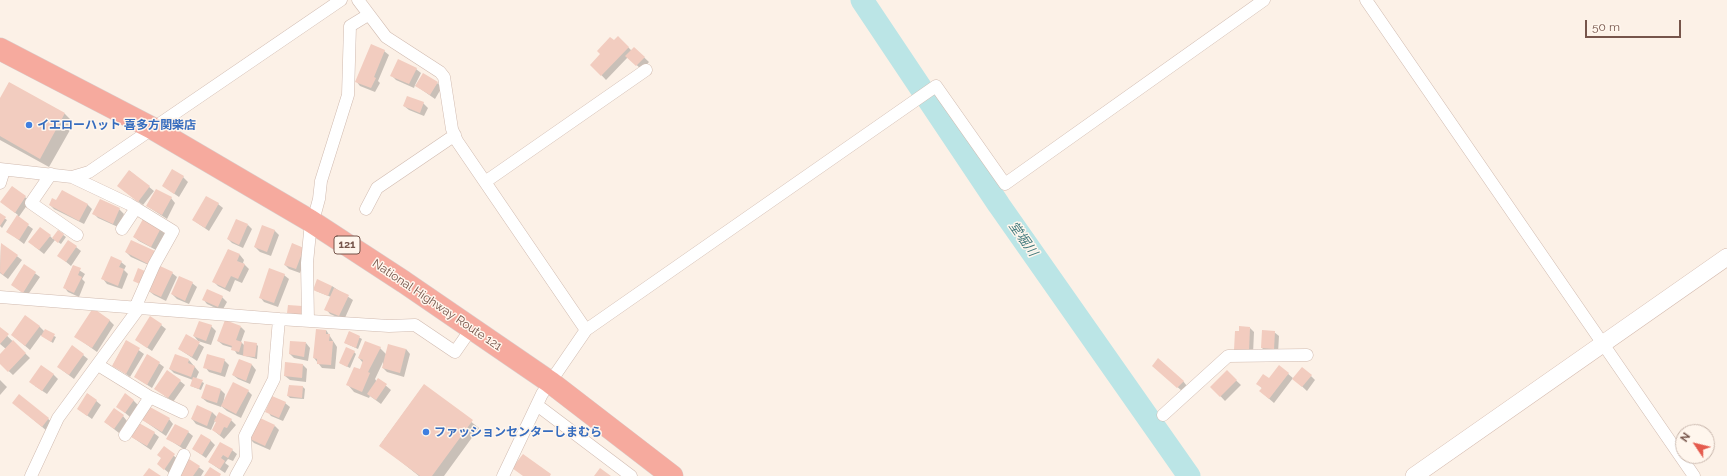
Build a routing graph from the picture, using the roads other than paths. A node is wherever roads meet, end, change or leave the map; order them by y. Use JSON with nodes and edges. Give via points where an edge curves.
{"nodes":[{"id":1,"x":341,"y":0,"type":"edge"},
{"id":2,"x":358,"y":0,"type":"edge"},
{"id":3,"x":1264,"y":0,"type":"edge"},
{"id":4,"x":1366,"y":0,"type":"edge"},
{"id":5,"x":368,"y":15,"type":"junction"},
{"id":6,"x":0,"y":49,"type":"edge"},
{"id":7,"x":646,"y":70,"type":"dead end"},
{"id":8,"x":152,"y":128,"type":"junction"},
{"id":9,"x":455,"y":135,"type":"junction"},
{"id":10,"x":2,"y":170,"type":"edge"},
{"id":11,"x":52,"y":174,"type":"junction"},
{"id":12,"x":72,"y":177,"type":"junction"},
{"id":13,"x":485,"y":182,"type":"junction"},
{"id":14,"x":0,"y":183,"type":"edge"},
{"id":15,"x":136,"y":208,"type":"junction"},
{"id":16,"x":366,"y":208,"type":"dead end"},
{"id":17,"x":312,"y":223,"type":"junction"},
{"id":18,"x":122,"y":230,"type":"dead end"},
{"id":19,"x":77,"y":235,"type":"dead end"},
{"id":20,"x":1727,"y":258,"type":"edge"},
{"id":21,"x":0,"y":297,"type":"edge"},
{"id":22,"x":137,"y":308,"type":"junction"},
{"id":23,"x":279,"y":319,"type":"junction"},
{"id":24,"x":308,"y":320,"type":"junction"},
{"id":25,"x":471,"y":329,"type":"junction"},
{"id":26,"x":586,"y":330,"type":"junction"},
{"id":27,"x":1603,"y":344,"type":"junction"},
{"id":28,"x":1307,"y":355,"type":"dead end"},
{"id":29,"x":98,"y":365,"type":"junction"},
{"id":30,"x":550,"y":382,"type":"junction"},
{"id":31,"x":150,"y":397,"type":"junction"},
{"id":32,"x":537,"y":406,"type":"junction"},
{"id":33,"x":182,"y":412,"type":"dead end"},
{"id":34,"x":1163,"y":415,"type":"dead end"},
{"id":35,"x":125,"y":435,"type":"dead end"},
{"id":36,"x":184,"y":455,"type":"dead end"},
{"id":37,"x":31,"y":476,"type":"edge"},
{"id":38,"x":174,"y":476,"type":"edge"},
{"id":39,"x":236,"y":476,"type":"edge"},
{"id":40,"x":503,"y":476,"type":"edge"},
{"id":41,"x":631,"y":476,"type":"edge"},
{"id":42,"x":672,"y":476,"type":"edge"},
{"id":43,"x":1414,"y":476,"type":"edge"},
{"id":44,"x":1694,"y":476,"type":"edge"}],
"edges":[{"from":1,"to":8,"type":"street"},
{"from":2,"to":5,"type":"street"},
{"from":3,"to":26,"type":"street","via":[[1005,184],[936,86]]},
{"from":4,"to":27,"type":"street"},
{"from":5,"to":9,"type":"street","via":[[386,38],[444,77]]},
{"from":5,"to":17,"type":"street","via":[[350,26],[348,95],[321,181]]},
{"from":6,"to":8,"type":"highway","name":"National Highway Route 121","number":"121"},
{"from":7,"to":13,"type":"street"},
{"from":8,"to":12,"type":"street","via":[[89,172]]},
{"from":8,"to":17,"type":"highway","name":"National Highway Route 121","number":"121"},
{"from":9,"to":13,"type":"street"},
{"from":9,"to":16,"type":"street","via":[[377,188]]},
{"from":10,"to":11,"type":"street"},
{"from":10,"to":14,"type":"street"},
{"from":11,"to":12,"type":"street"},
{"from":11,"to":19,"type":"street","via":[[31,203]]},
{"from":12,"to":15,"type":"street"},
{"from":13,"to":26,"type":"street"},
{"from":15,"to":18,"type":"street"},
{"from":15,"to":22,"type":"street","via":[[173,231],[154,265]]},
{"from":17,"to":24,"type":"street","via":[[307,263]]},
{"from":17,"to":25,"type":"highway","name":"National Highway Route 121","number":"121"},
{"from":20,"to":27,"type":"street"},
{"from":21,"to":22,"type":"street"},
{"from":22,"to":23,"type":"street"},
{"from":22,"to":29,"type":"street"},
{"from":23,"to":24,"type":"street"},
{"from":23,"to":39,"type":"street","via":[[274,379],[245,436],[246,458]]},
{"from":24,"to":25,"type":"street","via":[[389,326],[415,325],[455,352]]},
{"from":25,"to":30,"type":"highway","name":"National Highway Route 121","number":"121"},
{"from":26,"to":30,"type":"street"},
{"from":27,"to":43,"type":"street"},
{"from":27,"to":44,"type":"street"},
{"from":28,"to":34,"type":"street","via":[[1228,356]]},
{"from":29,"to":31,"type":"street"},
{"from":29,"to":37,"type":"street","via":[[58,418]]},
{"from":30,"to":32,"type":"street"},
{"from":30,"to":42,"type":"highway","name":"National Highway Route 121","number":"121"},
{"from":31,"to":33,"type":"street"},
{"from":31,"to":35,"type":"street"},
{"from":32,"to":40,"type":"street"},
{"from":32,"to":41,"type":"street"},
{"from":36,"to":38,"type":"street"}]}
